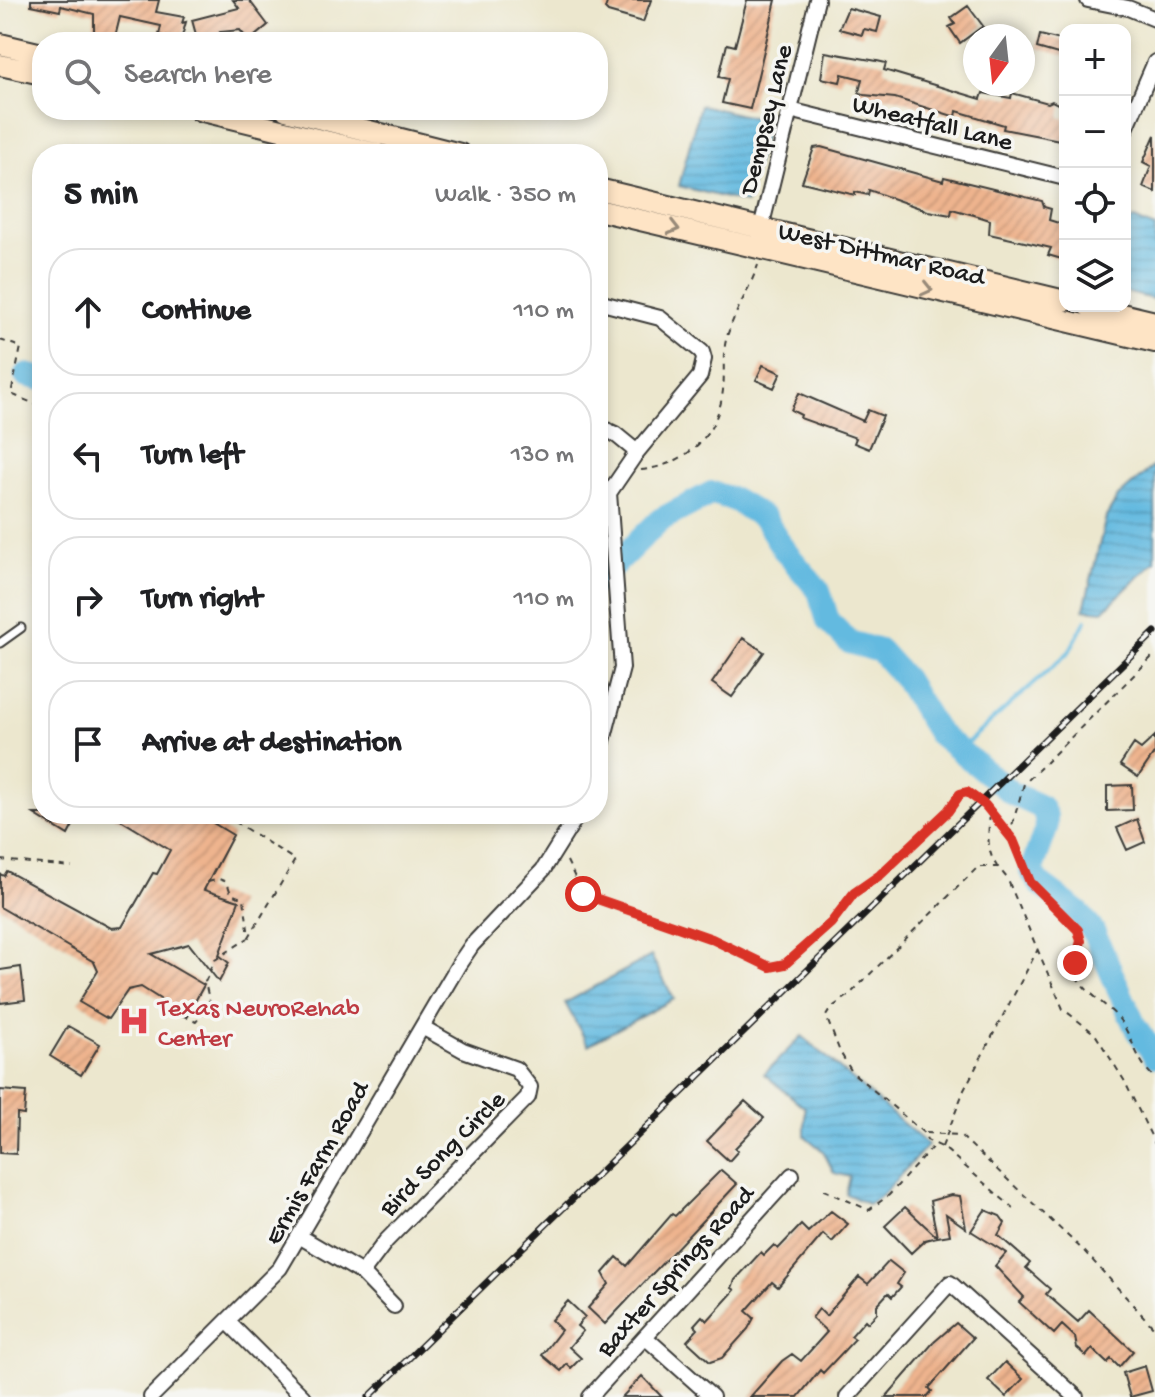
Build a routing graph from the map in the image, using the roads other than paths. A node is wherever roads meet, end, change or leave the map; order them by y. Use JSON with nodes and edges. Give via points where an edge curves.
{"nodes":[{"id":1,"x":817,"y":0,"type":"edge"},
{"id":2,"x":1088,"y":0,"type":"edge"},
{"id":3,"x":1155,"y":19,"type":"edge"},
{"id":4,"x":0,"y":44,"type":"edge"},
{"id":5,"x":32,"y":52,"type":"edge"},
{"id":6,"x":1155,"y":62,"type":"edge"},
{"id":7,"x":0,"y":65,"type":"edge"},
{"id":8,"x":32,"y":72,"type":"edge"},
{"id":9,"x":790,"y":110,"type":"junction"},
{"id":10,"x":1131,"y":117,"type":"edge"},
{"id":11,"x":240,"y":120,"type":"edge"},
{"id":12,"x":326,"y":120,"type":"edge"},
{"id":13,"x":337,"y":144,"type":"edge"},
{"id":14,"x":420,"y":144,"type":"edge"},
{"id":15,"x":1059,"y":177,"type":"edge"},
{"id":16,"x":608,"y":192,"type":"edge"},
{"id":17,"x":608,"y":212,"type":"edge"},
{"id":18,"x":759,"y":239,"type":"junction"},
{"id":19,"x":1059,"y":300,"type":"edge"},
{"id":20,"x":608,"y":305,"type":"edge"},
{"id":21,"x":1113,"y":312,"type":"edge"},
{"id":22,"x":1155,"y":322,"type":"edge"},
{"id":23,"x":1155,"y":342,"type":"edge"},
{"id":24,"x":608,"y":431,"type":"edge"},
{"id":25,"x":637,"y":452,"type":"junction"},
{"id":26,"x":21,"y":628,"type":"dead end"},
{"id":27,"x":0,"y":643,"type":"edge"},
{"id":28,"x":608,"y":725,"type":"edge"},
{"id":29,"x":572,"y":824,"type":"edge"},
{"id":30,"x":422,"y":1027,"type":"junction"},
{"id":31,"x":792,"y":1175,"type":"dead end"},
{"id":32,"x":299,"y":1236,"type":"junction"},
{"id":33,"x":362,"y":1273,"type":"junction"},
{"id":34,"x":394,"y":1306,"type":"dead end"},
{"id":35,"x":228,"y":1322,"type":"junction"},
{"id":36,"x":645,"y":1337,"type":"junction"},
{"id":37,"x":151,"y":1397,"type":"edge"},
{"id":38,"x":303,"y":1397,"type":"edge"},
{"id":39,"x":590,"y":1397,"type":"edge"},
{"id":40,"x":712,"y":1397,"type":"edge"},
{"id":41,"x":847,"y":1397,"type":"edge"},
{"id":42,"x":1076,"y":1397,"type":"edge"}],
"edges":[{"from":1,"to":9,"type":"street","name":"Dempsey Lane"},
{"from":2,"to":3,"type":"street"},
{"from":4,"to":5,"type":"street"},
{"from":6,"to":10,"type":"street"},
{"from":7,"to":8,"type":"street"},
{"from":9,"to":15,"type":"street","name":"Wheatfall Lane"},
{"from":9,"to":18,"type":"street","name":"Dempsey Lane"},
{"from":11,"to":13,"type":"street"},
{"from":12,"to":14,"type":"street"},
{"from":16,"to":18,"type":"street","name":"West Dittmar Road"},
{"from":17,"to":18,"type":"street","name":"West Dittmar Road","one_way":true},
{"from":18,"to":19,"type":"street","name":"West Dittmar Road"},
{"from":18,"to":23,"type":"street","name":"West Dittmar Road","one_way":true},
{"from":20,"to":25,"type":"street","via":[[660,318],[704,359],[700,376]]},
{"from":21,"to":22,"type":"street"},
{"from":24,"to":25,"type":"street"},
{"from":25,"to":28,"type":"street","via":[[613,486],[609,508],[620,645],[619,684]]},
{"from":26,"to":27,"type":"lane"},
{"from":29,"to":30,"type":"street","name":"Ermis Farm Road","via":[[543,870],[472,945]]},
{"from":30,"to":32,"type":"street","name":"Ermis Farm Road"},
{"from":30,"to":33,"type":"street","name":"Bird Song Circle","via":[[463,1050],[516,1069],[530,1087],[528,1097],[386,1241]]},
{"from":31,"to":36,"type":"street","name":"Baxter Springs Road"},
{"from":32,"to":33,"type":"street"},
{"from":32,"to":35,"type":"street","name":"Ermis Farm Road","via":[[268,1284]]},
{"from":33,"to":34,"type":"street"},
{"from":35,"to":37,"type":"street","name":"Ermis Farm Road"},
{"from":35,"to":38,"type":"street"},
{"from":36,"to":39,"type":"street","name":"Baxter Springs Road"},
{"from":36,"to":40,"type":"street"},
{"from":41,"to":42,"type":"street","via":[[950,1283]]}]}
